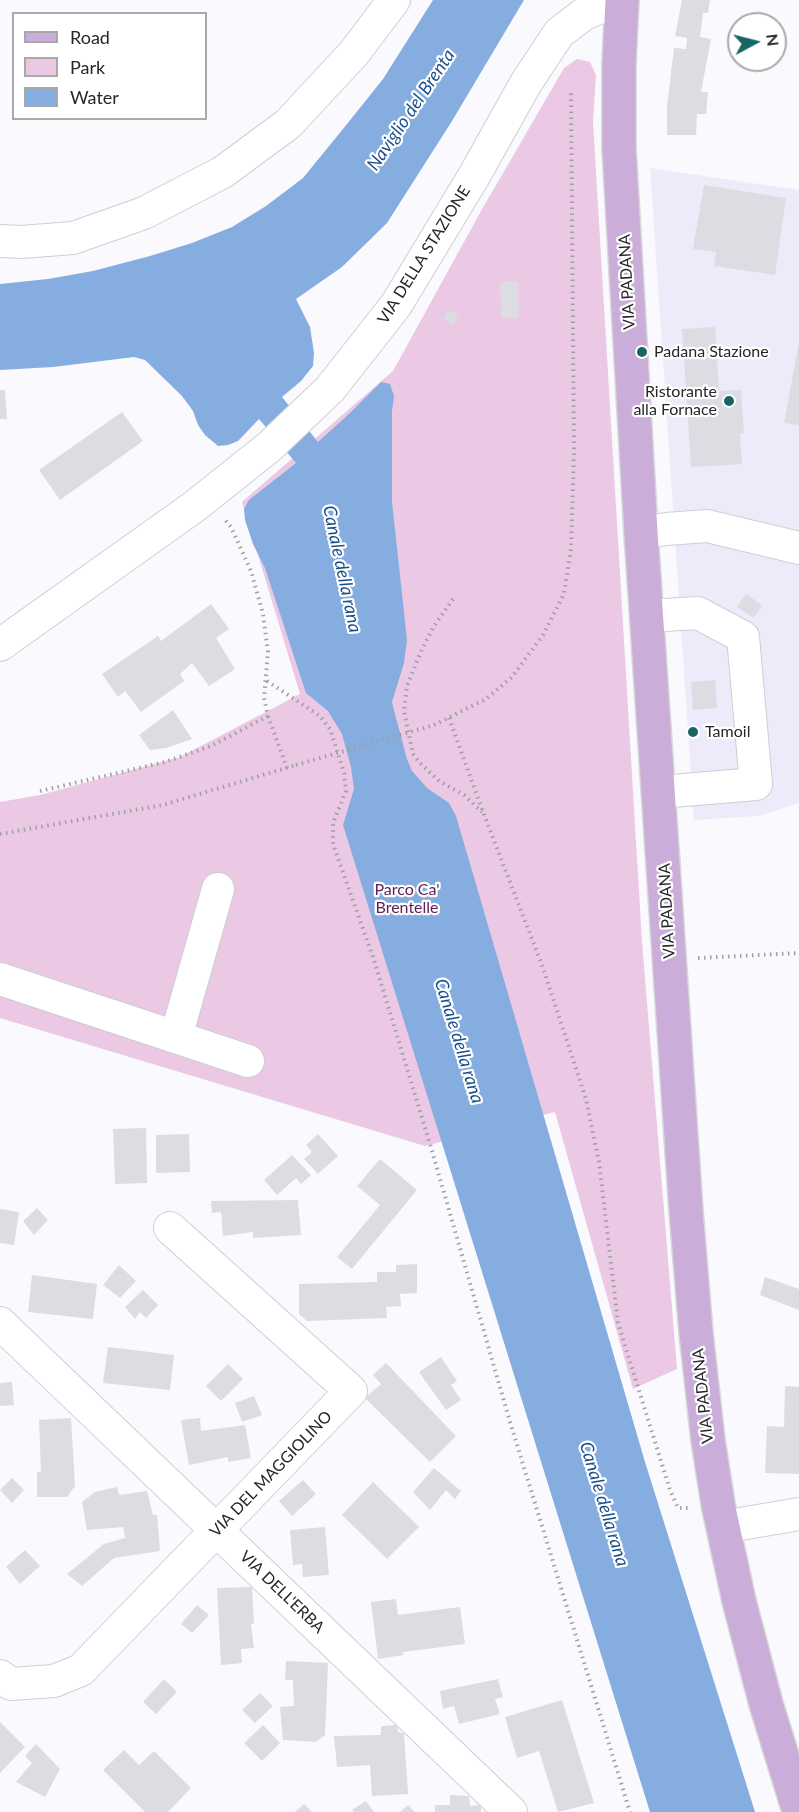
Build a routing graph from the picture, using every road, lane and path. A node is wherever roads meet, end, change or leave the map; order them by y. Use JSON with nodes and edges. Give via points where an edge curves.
{"nodes":[{"id":1,"x":393,"y":0,"type":"edge"},
{"id":2,"x":622,"y":5,"type":"edge"},
{"id":3,"x":571,"y":93,"type":"dead end"},
{"id":4,"x":0,"y":241,"type":"edge"},
{"id":5,"x":201,"y":500,"type":"junction"},
{"id":6,"x":641,"y":533,"type":"junction"},
{"id":7,"x":799,"y":548,"type":"edge"},
{"id":8,"x":453,"y":599,"type":"dead end"},
{"id":9,"x":647,"y":616,"type":"junction"},
{"id":10,"x":0,"y":645,"type":"edge"},
{"id":11,"x":267,"y":681,"type":"junction"},
{"id":12,"x":268,"y":716,"type":"junction"},
{"id":13,"x":449,"y":718,"type":"junction"},
{"id":14,"x":286,"y":768,"type":"junction"},
{"id":15,"x":40,"y":791,"type":"dead end"},
{"id":16,"x":660,"y":792,"type":"junction"},
{"id":17,"x":483,"y":812,"type":"junction"},
{"id":18,"x":0,"y":834,"type":"edge"},
{"id":19,"x":218,"y":889,"type":"dead end"},
{"id":20,"x":799,"y":953,"type":"edge"},
{"id":21,"x":670,"y":960,"type":"junction"},
{"id":22,"x":0,"y":979,"type":"edge"},
{"id":23,"x":176,"y":1037,"type":"junction"},
{"id":24,"x":248,"y":1061,"type":"dead end"},
{"id":25,"x":170,"y":1228,"type":"dead end"},
{"id":26,"x":0,"y":1323,"type":"edge"},
{"id":27,"x":799,"y":1514,"type":"edge"},
{"id":28,"x":720,"y":1515,"type":"junction"},
{"id":29,"x":217,"y":1529,"type":"junction"},
{"id":30,"x":0,"y":1676,"type":"edge"},
{"id":31,"x":799,"y":1811,"type":"edge"},
{"id":32,"x":511,"y":1812,"type":"edge"},
{"id":33,"x":630,"y":1812,"type":"edge"}],
"edges":[{"from":1,"to":4,"type":"street","via":[[354,53],[288,124],[223,172],[144,213],[74,238]]},
{"from":2,"to":5,"type":"street","name":"VIA DELLA STAZIONE","via":[[600,7],[584,14],[559,33],[396,305],[330,389],[269,447]]},
{"from":2,"to":6,"type":"main road","name":"VIA PADANA","via":[[618,130]]},
{"from":3,"to":13,"type":"path","via":[[574,452],[572,549],[564,594],[543,635],[513,677],[486,699]]},
{"from":5,"to":10,"type":"street","name":"VIA DELLA STAZIONE"},
{"from":5,"to":11,"type":"path","via":[[231,527],[251,572],[263,614]]},
{"from":6,"to":7,"type":"street","via":[[707,526]]},
{"from":6,"to":9,"type":"main road","name":"VIA PADANA"},
{"from":8,"to":17,"type":"path","via":[[422,649],[407,686],[404,711],[413,754],[420,763]]},
{"from":9,"to":16,"type":"main road","name":"VIA PADANA"},
{"from":9,"to":16,"type":"street","via":[[698,613],[743,638],[756,784]]},
{"from":11,"to":12,"type":"path","via":[[264,698]]},
{"from":11,"to":33,"type":"path","via":[[320,716],[330,729],[346,791],[333,823],[333,844],[376,968]]},
{"from":12,"to":14,"type":"path"},
{"from":12,"to":15,"type":"path","via":[[211,746],[165,762]]},
{"from":13,"to":14,"type":"path","bridge":true},
{"from":13,"to":17,"type":"path"},
{"from":14,"to":18,"type":"path","via":[[164,805]]},
{"from":16,"to":21,"type":"main road","name":"VIA PADANA"},
{"from":17,"to":28,"type":"path","via":[[542,965],[586,1099],[599,1162],[618,1323],[670,1490],[678,1508]]},
{"from":19,"to":23,"type":"street"},
{"from":20,"to":21,"type":"path"},
{"from":21,"to":28,"type":"main road","name":"VIA PADANA","via":[[696,1333]]},
{"from":22,"to":23,"type":"street"},
{"from":23,"to":24,"type":"street"},
{"from":25,"to":29,"type":"street","name":"VIA DEL MAGGIOLINO","via":[[351,1391]]},
{"from":26,"to":29,"type":"street","name":"VIA DELL'ERBA"},
{"from":27,"to":28,"type":"street"},
{"from":28,"to":31,"type":"main road","name":"VIA PADANA","via":[[763,1693]]},
{"from":29,"to":30,"type":"street","name":"VIA DEL MAGGIOLINO","via":[[81,1670],[54,1681],[11,1684]]},
{"from":29,"to":32,"type":"street","name":"VIA DELL'ERBA"}]}
